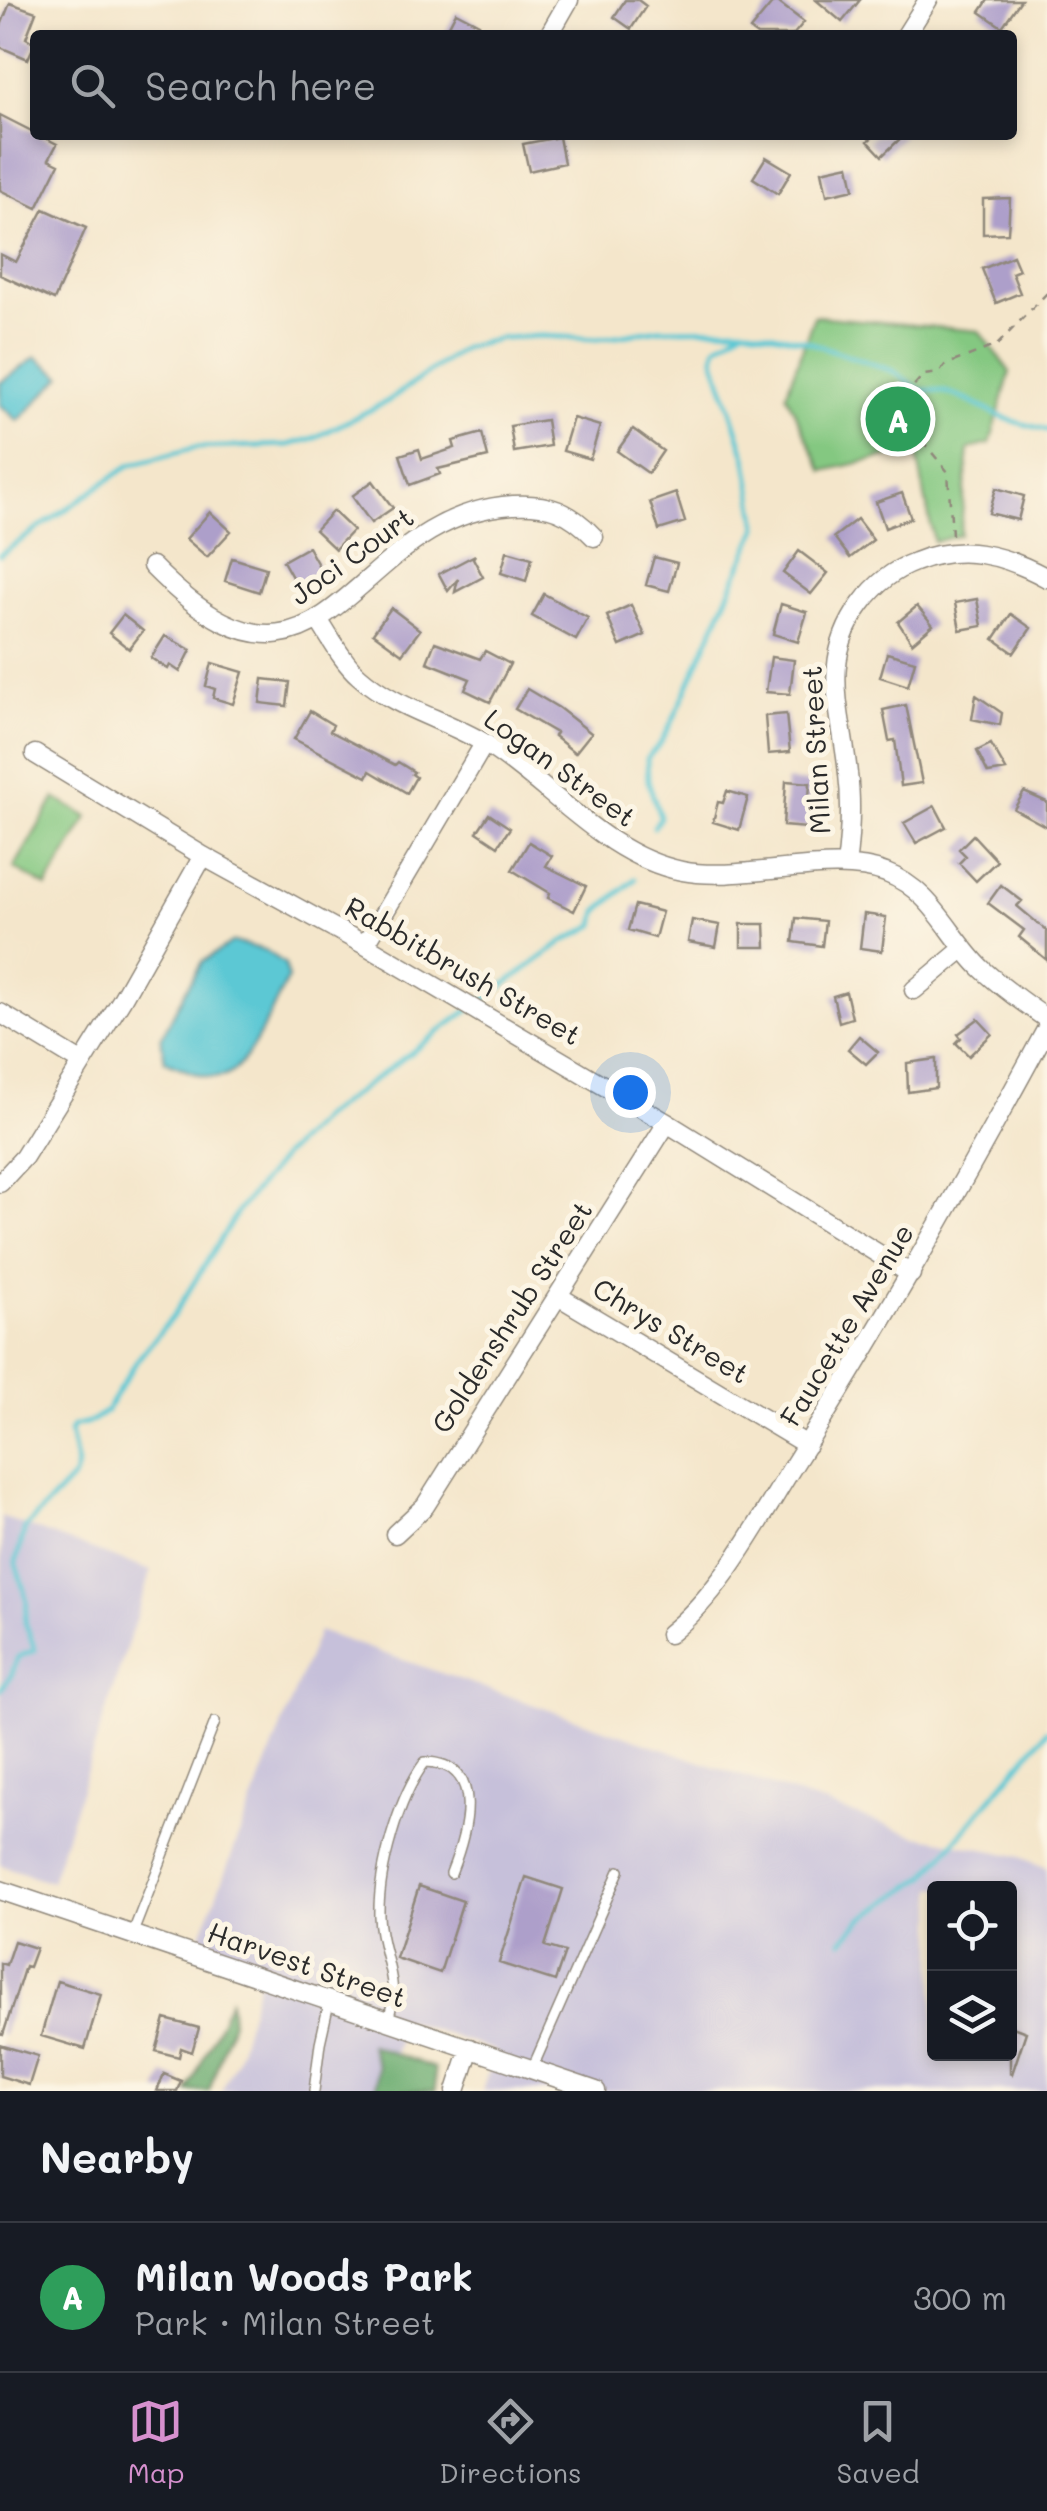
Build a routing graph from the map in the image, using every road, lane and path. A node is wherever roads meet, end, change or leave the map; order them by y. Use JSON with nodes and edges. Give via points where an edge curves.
{"nodes":[{"id":1,"x":570,"y":0,"type":"edge"},
{"id":2,"x":928,"y":0,"type":"edge"},
{"id":3,"x":553,"y":30,"type":"edge"},
{"id":4,"x":909,"y":30,"type":"edge"},
{"id":5,"x":1047,"y":293,"type":"edge"},
{"id":6,"x":594,"y":537,"type":"dead end"},
{"id":7,"x":953,"y":552,"type":"junction"},
{"id":8,"x":152,"y":566,"type":"dead end"},
{"id":9,"x":1047,"y":578,"type":"edge"},
{"id":10,"x":319,"y":621,"type":"junction"},
{"id":11,"x":484,"y":744,"type":"junction"},
{"id":12,"x":35,"y":754,"type":"dead end"},
{"id":13,"x":202,"y":856,"type":"junction"},
{"id":14,"x":846,"y":866,"type":"junction"},
{"id":15,"x":365,"y":945,"type":"junction"},
{"id":16,"x":964,"y":948,"type":"junction"},
{"id":17,"x":914,"y":990,"type":"dead end"},
{"id":18,"x":0,"y":1013,"type":"edge"},
{"id":19,"x":1047,"y":1019,"type":"edge"},
{"id":20,"x":1047,"y":1028,"type":"edge"},
{"id":21,"x":81,"y":1062,"type":"junction"},
{"id":22,"x":667,"y":1123,"type":"junction"},
{"id":23,"x":0,"y":1183,"type":"edge"},
{"id":24,"x":911,"y":1274,"type":"junction"},
{"id":25,"x":558,"y":1296,"type":"junction"},
{"id":26,"x":807,"y":1445,"type":"junction"},
{"id":27,"x":395,"y":1534,"type":"dead end"},
{"id":28,"x":669,"y":1634,"type":"dead end"},
{"id":29,"x":215,"y":1722,"type":"dead end"},
{"id":30,"x":619,"y":1871,"type":"dead end"},
{"id":31,"x":452,"y":1874,"type":"dead end"},
{"id":32,"x":0,"y":1890,"type":"edge"},
{"id":33,"x":132,"y":1935,"type":"junction"},
{"id":34,"x":329,"y":2003,"type":"junction"},
{"id":35,"x":387,"y":2022,"type":"junction"},
{"id":36,"x":470,"y":2048,"type":"junction"},
{"id":37,"x":532,"y":2069,"type":"junction"},
{"id":38,"x":314,"y":2091,"type":"edge"},
{"id":39,"x":456,"y":2091,"type":"edge"},
{"id":40,"x":596,"y":2091,"type":"edge"}],
"edges":[{"from":1,"to":3,"type":"street"},
{"from":2,"to":4,"type":"street"},
{"from":5,"to":7,"type":"path","via":[[998,345],[945,365],[939,374],[923,375],[896,408],[948,472]]},
{"from":6,"to":10,"type":"street","name":"Joci Court","via":[[544,504],[481,512],[412,542]]},
{"from":7,"to":9,"type":"street","name":"Milan Street","via":[[1000,557]]},
{"from":7,"to":14,"type":"street","name":"Milan Street","via":[[912,562],[884,579],[857,610],[837,652],[836,702],[850,793]]},
{"from":8,"to":10,"type":"street","name":"Joci Court","via":[[185,600],[238,629],[276,634]]},
{"from":10,"to":11,"type":"street","name":"Logan Street","via":[[369,684]]},
{"from":11,"to":14,"type":"street","name":"Logan Street","via":[[602,836],[654,863],[712,874]]},
{"from":11,"to":15,"type":"street"},
{"from":12,"to":13,"type":"street","name":"Rabbitbrush Street"},
{"from":13,"to":15,"type":"street","name":"Rabbitbrush Street"},
{"from":13,"to":21,"type":"street"},
{"from":14,"to":16,"type":"street","name":"Logan Street","via":[[885,872],[916,890]]},
{"from":15,"to":22,"type":"street","name":"Rabbitbrush Street"},
{"from":16,"to":17,"type":"street"},
{"from":16,"to":19,"type":"street","name":"Logan Street"},
{"from":18,"to":21,"type":"street"},
{"from":20,"to":24,"type":"street","name":"Faucette Avenue"},
{"from":21,"to":23,"type":"street","via":[[24,1157]]},
{"from":22,"to":24,"type":"street","name":"Rabbitbrush Street"},
{"from":22,"to":25,"type":"street","name":"Goldenshrub Street"},
{"from":24,"to":26,"type":"street","name":"Faucette Avenue"},
{"from":25,"to":26,"type":"street","name":"Chrys Street"},
{"from":25,"to":27,"type":"street","name":"Goldenshrub Street","via":[[425,1506]]},
{"from":26,"to":28,"type":"street","name":"Faucette Avenue","via":[[694,1614]]},
{"from":29,"to":33,"type":"lane"},
{"from":30,"to":37,"type":"lane"},
{"from":31,"to":35,"type":"lane","via":[[468,1804],[454,1768],[425,1762],[410,1781],[382,1882],[379,1919],[395,1995]]},
{"from":32,"to":33,"type":"street","name":"Harvest Street"},
{"from":33,"to":34,"type":"street","name":"Harvest Street"},
{"from":34,"to":35,"type":"street","name":"Harvest Street"},
{"from":34,"to":38,"type":"lane"},
{"from":35,"to":36,"type":"street","name":"Harvest Street"},
{"from":36,"to":37,"type":"street","name":"Harvest Street"},
{"from":36,"to":39,"type":"street"},
{"from":37,"to":40,"type":"street","name":"Harvest Street"}]}
